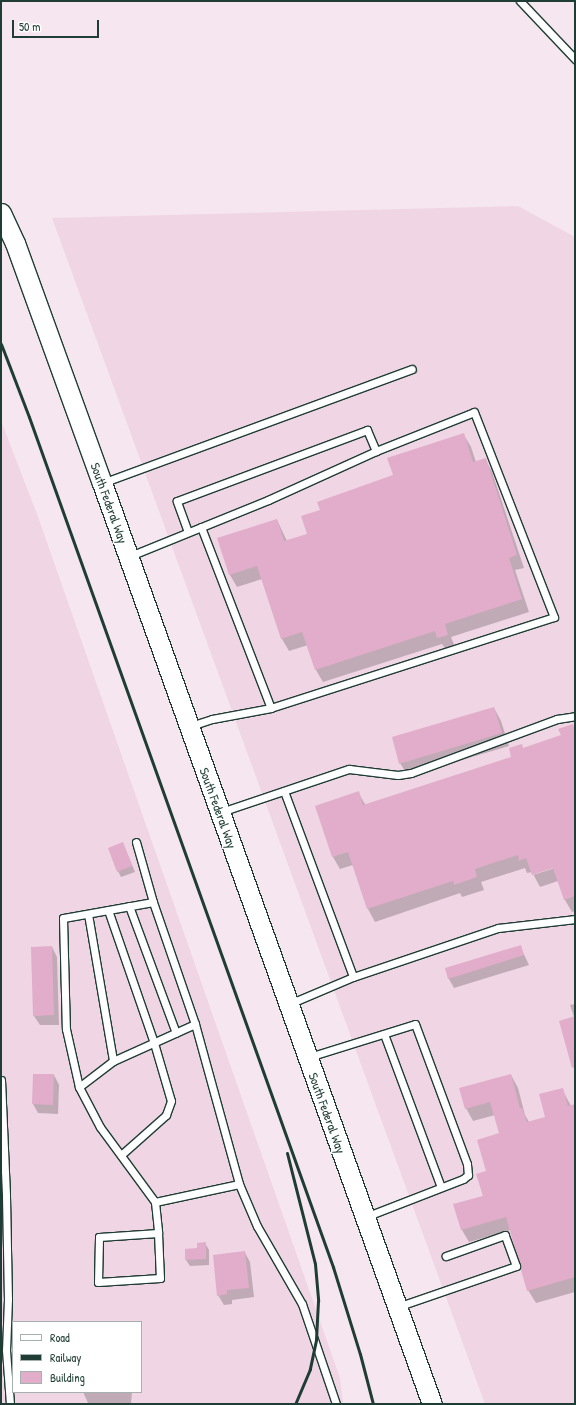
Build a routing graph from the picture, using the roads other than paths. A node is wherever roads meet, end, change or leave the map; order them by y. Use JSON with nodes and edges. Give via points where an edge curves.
{"nodes":[{"id":1,"x":520,"y":1,"type":"edge"},
{"id":2,"x":575,"y":59,"type":"edge"},
{"id":3,"x":1,"y":213,"type":"edge"},
{"id":4,"x":412,"y":369,"type":"dead end"},
{"id":5,"x":376,"y":451,"type":"junction"},
{"id":6,"x":102,"y":483,"type":"junction"},
{"id":7,"x":201,"y":527,"type":"junction"},
{"id":8,"x":188,"y":532,"type":"junction"},
{"id":9,"x":128,"y":556,"type":"junction"},
{"id":10,"x":271,"y":708,"type":"junction"},
{"id":11,"x":575,"y":716,"type":"edge"},
{"id":12,"x":189,"y":727,"type":"junction"},
{"id":13,"x":284,"y":791,"type":"junction"},
{"id":14,"x":219,"y":813,"type":"junction"},
{"id":15,"x":136,"y":842,"type":"dead end"},
{"id":16,"x":152,"y":902,"type":"junction"},
{"id":17,"x":129,"y":906,"type":"junction"},
{"id":18,"x":108,"y":910,"type":"junction"},
{"id":19,"x":88,"y":914,"type":"junction"},
{"id":20,"x":575,"y":919,"type":"edge"},
{"id":21,"x":353,"y":977,"type":"junction"},
{"id":22,"x":288,"y":1004,"type":"junction"},
{"id":23,"x":196,"y":1024,"type":"junction"},
{"id":24,"x":176,"y":1033,"type":"junction"},
{"id":25,"x":384,"y":1034,"type":"junction"},
{"id":26,"x":154,"y":1043,"type":"junction"},
{"id":27,"x":307,"y":1058,"type":"junction"},
{"id":28,"x":113,"y":1062,"type":"junction"},
{"id":29,"x":1,"y":1080,"type":"edge"},
{"id":30,"x":79,"y":1087,"type":"junction"},
{"id":31,"x":121,"y":1156,"type":"junction"},
{"id":32,"x":239,"y":1184,"type":"junction"},
{"id":33,"x":441,"y":1187,"type":"junction"},
{"id":34,"x":155,"y":1202,"type":"junction"},
{"id":35,"x":364,"y":1218,"type":"junction"},
{"id":36,"x":158,"y":1233,"type":"junction"},
{"id":37,"x":446,"y":1256,"type":"dead end"},
{"id":38,"x":396,"y":1307,"type":"junction"},
{"id":39,"x":10,"y":1404,"type":"edge"},
{"id":40,"x":336,"y":1404,"type":"edge"},
{"id":41,"x":432,"y":1404,"type":"edge"}],
"edges":[{"from":1,"to":2,"type":"lane"},
{"from":3,"to":6,"type":"main road","name":"South Federal Way","via":[[14,242]]},
{"from":4,"to":6,"type":"lane"},
{"from":5,"to":7,"type":"lane"},
{"from":5,"to":8,"type":"lane","via":[[367,430],[177,502]]},
{"from":5,"to":10,"type":"lane","via":[[474,412],[554,617]]},
{"from":6,"to":9,"type":"main road","name":"South Federal Way"},
{"from":7,"to":8,"type":"lane"},
{"from":7,"to":10,"type":"lane"},
{"from":8,"to":9,"type":"lane"},
{"from":9,"to":12,"type":"main road","name":"South Federal Way"},
{"from":10,"to":12,"type":"lane","via":[[212,719]]},
{"from":11,"to":13,"type":"lane","via":[[557,719],[411,773],[391,775],[349,769]]},
{"from":12,"to":14,"type":"main road","name":"South Federal Way"},
{"from":13,"to":14,"type":"lane"},
{"from":13,"to":21,"type":"lane"},
{"from":14,"to":22,"type":"main road","name":"South Federal Way"},
{"from":15,"to":16,"type":"lane"},
{"from":16,"to":17,"type":"lane"},
{"from":16,"to":23,"type":"lane"},
{"from":17,"to":18,"type":"lane"},
{"from":17,"to":24,"type":"lane"},
{"from":18,"to":19,"type":"lane"},
{"from":18,"to":26,"type":"lane"},
{"from":19,"to":28,"type":"lane"},
{"from":19,"to":30,"type":"lane","via":[[63,918],[66,1029]]},
{"from":20,"to":21,"type":"lane","via":[[498,928]]},
{"from":21,"to":22,"type":"lane"},
{"from":22,"to":27,"type":"main road","name":"South Federal Way"},
{"from":23,"to":24,"type":"lane"},
{"from":23,"to":32,"type":"lane"},
{"from":24,"to":26,"type":"lane"},
{"from":25,"to":27,"type":"lane"},
{"from":25,"to":33,"type":"lane"},
{"from":25,"to":33,"type":"lane","via":[[415,1024],[467,1164],[468,1175]]},
{"from":26,"to":28,"type":"lane"},
{"from":26,"to":31,"type":"lane","via":[[172,1101],[166,1115]]},
{"from":27,"to":35,"type":"main road","name":"South Federal Way"},
{"from":28,"to":30,"type":"lane"},
{"from":29,"to":39,"type":"lane","via":[[8,1299],[6,1350]]},
{"from":30,"to":31,"type":"lane","via":[[100,1127]]},
{"from":31,"to":34,"type":"lane"},
{"from":32,"to":34,"type":"lane"},
{"from":32,"to":40,"type":"lane","via":[[257,1226],[302,1304]]},
{"from":33,"to":35,"type":"lane"},
{"from":34,"to":36,"type":"lane"},
{"from":35,"to":38,"type":"main road","name":"South Federal Way"},
{"from":36,"to":36,"type":"lane","via":[[160,1278],[98,1282],[99,1237]]},
{"from":37,"to":38,"type":"lane","via":[[505,1235],[516,1266]]},
{"from":38,"to":41,"type":"main road","name":"South Federal Way"}]}
